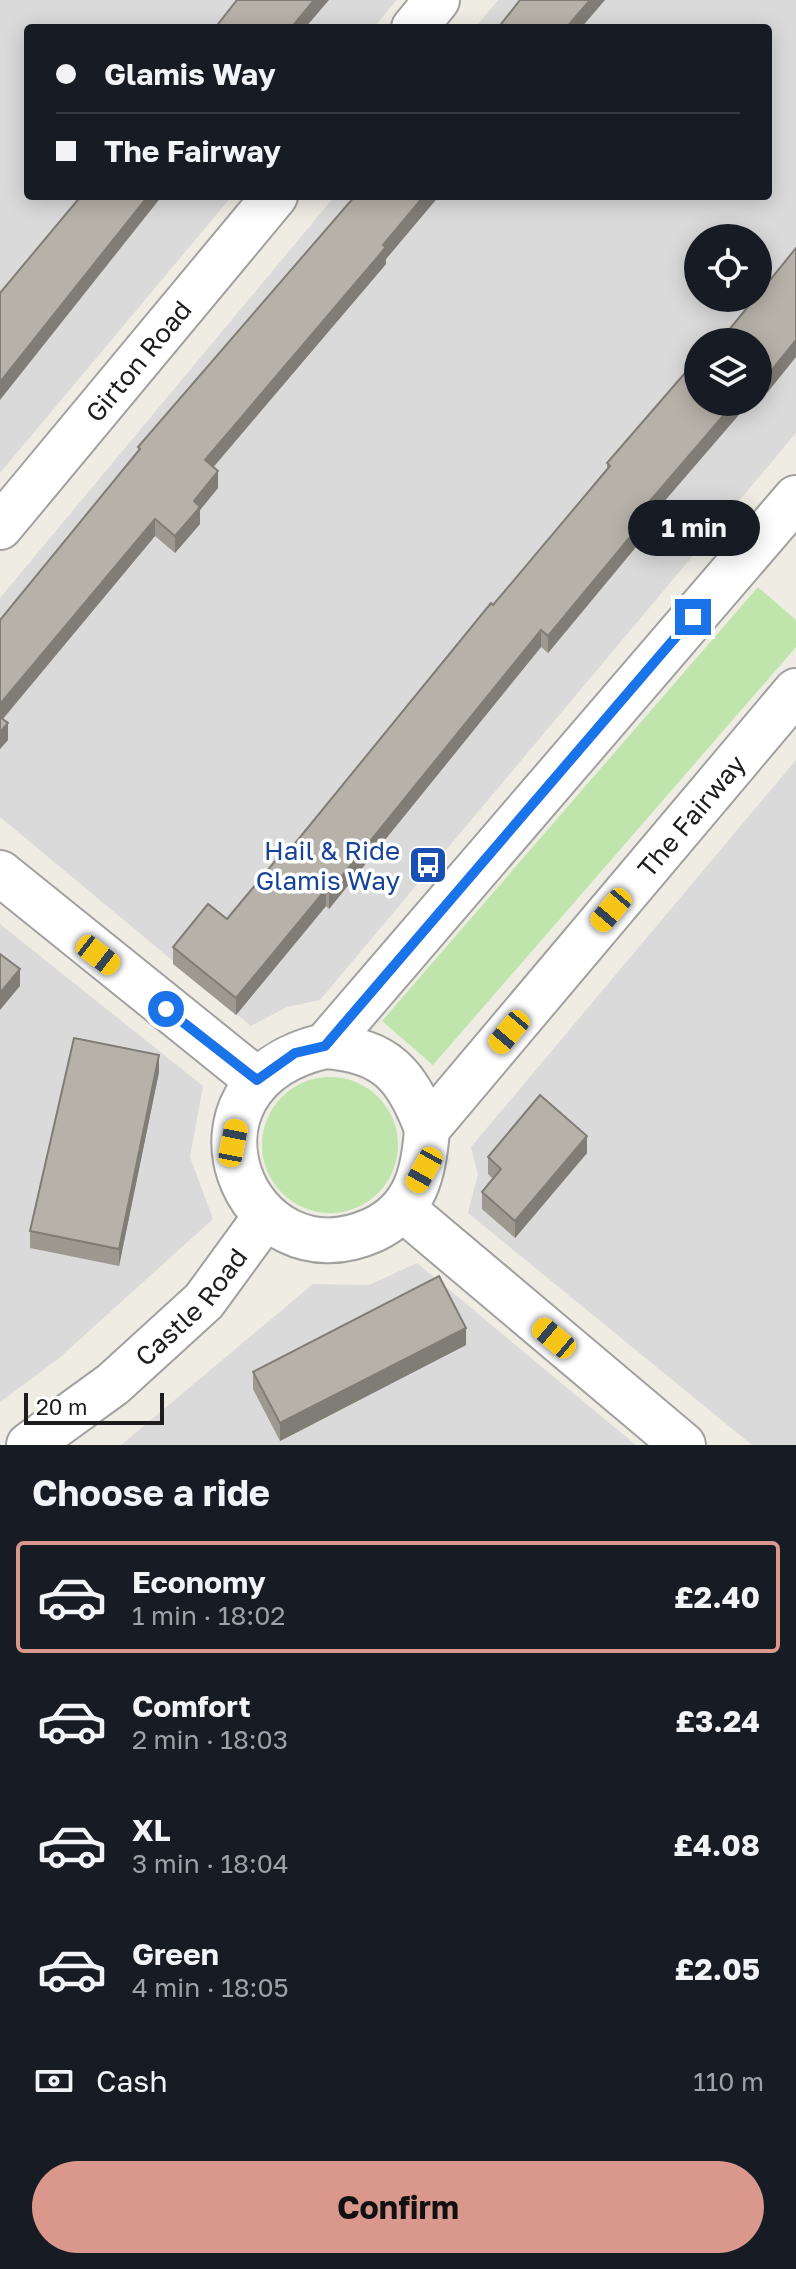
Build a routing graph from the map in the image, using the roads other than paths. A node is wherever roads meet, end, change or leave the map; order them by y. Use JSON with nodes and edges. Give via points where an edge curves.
{"nodes":[{"id":1,"x":437,"y":0,"type":"edge"},
{"id":2,"x":417,"y":24,"type":"edge"},
{"id":3,"x":272,"y":200,"type":"edge"},
{"id":4,"x":796,"y":498,"type":"edge"},
{"id":5,"x":0,"y":527,"type":"edge"},
{"id":6,"x":796,"y":691,"type":"edge"},
{"id":7,"x":0,"y":873,"type":"edge"},
{"id":8,"x":325,"y":1046,"type":"junction"},
{"id":9,"x":257,"y":1080,"type":"junction"},
{"id":10,"x":427,"y":1129,"type":"junction"},
{"id":11,"x":403,"y":1209,"type":"junction"},
{"id":12,"x":266,"y":1216,"type":"junction"},
{"id":13,"x":29,"y":1445,"type":"edge"},
{"id":14,"x":683,"y":1445,"type":"edge"}],
"edges":[{"from":1,"to":2,"type":"street"},
{"from":3,"to":5,"type":"street","name":"Girton Road"},
{"from":4,"to":8,"type":"street"},
{"from":6,"to":10,"type":"street","name":"The Fairway"},
{"from":7,"to":9,"type":"street"},
{"from":8,"to":9,"type":"street","via":[[295,1053]]},
{"from":8,"to":10,"type":"street","via":[[346,1048],[391,1067],[413,1092]]},
{"from":9,"to":12,"type":"street","via":[[239,1109],[233,1143],[239,1177]]},
{"from":10,"to":11,"type":"street","via":[[424,1170]]},
{"from":11,"to":12,"type":"street","via":[[356,1237],[327,1241],[294,1233]]},
{"from":11,"to":14,"type":"street"},
{"from":12,"to":13,"type":"street","name":"Castle Road","via":[[204,1301],[113,1384]]}]}
